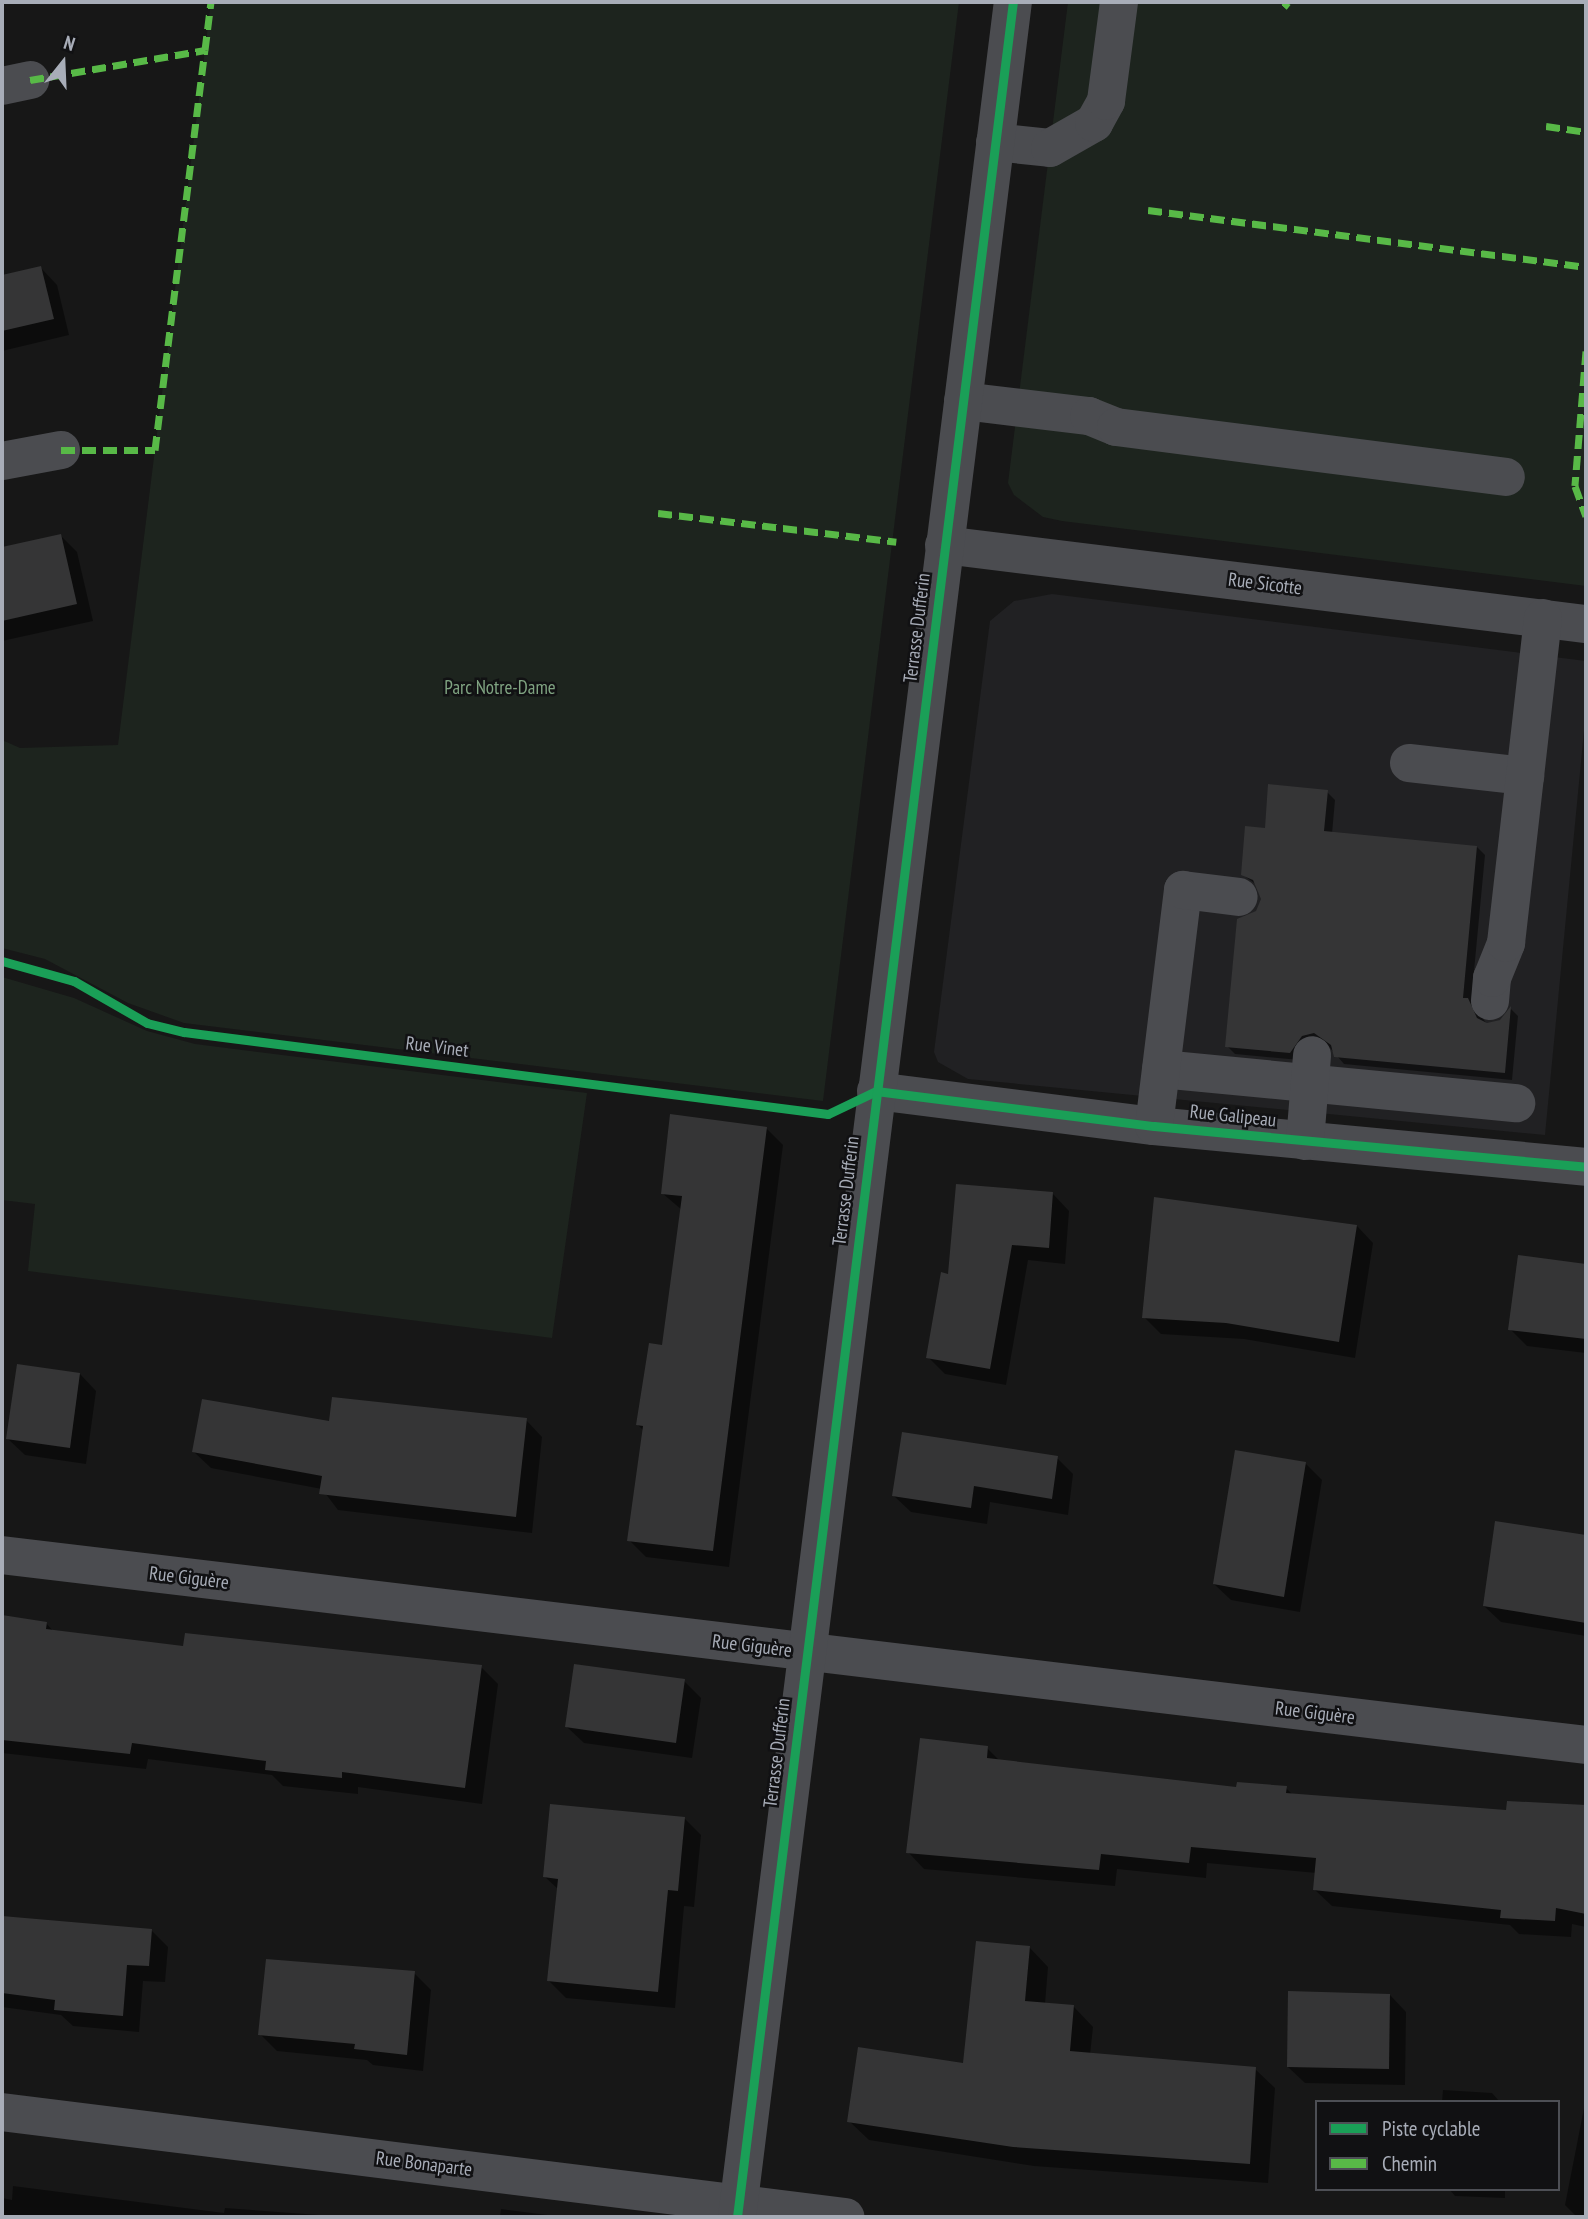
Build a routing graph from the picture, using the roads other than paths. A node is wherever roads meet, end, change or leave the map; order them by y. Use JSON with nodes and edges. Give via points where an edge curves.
{"nodes":[{"id":1,"x":1013,"y":2,"type":"edge"},
{"id":2,"x":1119,"y":2,"type":"edge"},
{"id":3,"x":995,"y":142,"type":"junction"},
{"id":4,"x":963,"y":401,"type":"junction"},
{"id":5,"x":61,"y":450,"type":"dead end"},
{"id":6,"x":2,"y":461,"type":"edge"},
{"id":7,"x":1506,"y":477,"type":"dead end"},
{"id":8,"x":944,"y":544,"type":"junction"},
{"id":9,"x":1543,"y":618,"type":"junction"},
{"id":10,"x":1586,"y":624,"type":"edge"},
{"id":11,"x":1409,"y":763,"type":"dead end"},
{"id":12,"x":1525,"y":776,"type":"junction"},
{"id":13,"x":1239,"y":897,"type":"dead end"},
{"id":14,"x":1490,"y":1001,"type":"dead end"},
{"id":15,"x":1161,"y":1069,"type":"junction"},
{"id":16,"x":1311,"y":1069,"type":"junction"},
{"id":17,"x":876,"y":1091,"type":"junction"},
{"id":18,"x":1516,"y":1103,"type":"dead end"},
{"id":19,"x":1154,"y":1126,"type":"junction"},
{"id":20,"x":1305,"y":1141,"type":"junction"},
{"id":21,"x":1586,"y":1167,"type":"edge"},
{"id":22,"x":2,"y":1555,"type":"edge"},
{"id":23,"x":807,"y":1653,"type":"junction"},
{"id":24,"x":1586,"y":1745,"type":"edge"},
{"id":25,"x":2,"y":2112,"type":"edge"},
{"id":26,"x":738,"y":2210,"type":"edge"},
{"id":27,"x":845,"y":2217,"type":"edge"}],
"edges":[{"from":1,"to":3,"type":"street","name":"Terrasse Dufferin"},
{"from":2,"to":3,"type":"street","via":[[1107,101],[1094,123],[1050,148]]},
{"from":3,"to":4,"type":"street","name":"Terrasse Dufferin"},
{"from":4,"to":7,"type":"street","via":[[1089,416],[1116,427]]},
{"from":4,"to":8,"type":"street","name":"Terrasse Dufferin"},
{"from":5,"to":6,"type":"street"},
{"from":8,"to":9,"type":"street","name":"Rue Sicotte"},
{"from":8,"to":17,"type":"street","name":"Terrasse Dufferin"},
{"from":9,"to":10,"type":"street","name":"Rue Sicotte"},
{"from":9,"to":12,"type":"street"},
{"from":11,"to":12,"type":"street"},
{"from":12,"to":14,"type":"street","via":[[1506,943],[1492,978]]},
{"from":13,"to":15,"type":"street","via":[[1183,890]]},
{"from":15,"to":16,"type":"street"},
{"from":15,"to":19,"type":"street"},
{"from":16,"to":18,"type":"street"},
{"from":16,"to":20,"type":"street"},
{"from":17,"to":19,"type":"street","name":"Rue Galipeau"},
{"from":17,"to":23,"type":"street","name":"Terrasse Dufferin"},
{"from":19,"to":20,"type":"street","name":"Rue Galipeau"},
{"from":20,"to":21,"type":"street","name":"Rue Galipeau"},
{"from":22,"to":23,"type":"street","name":"Rue Giguère"},
{"from":23,"to":24,"type":"street","name":"Rue Giguère"},
{"from":23,"to":26,"type":"street","name":"Terrasse Dufferin"},
{"from":25,"to":26,"type":"street","name":"Rue Bonaparte"},
{"from":26,"to":27,"type":"street","name":"Rue Bonaparte"}]}
